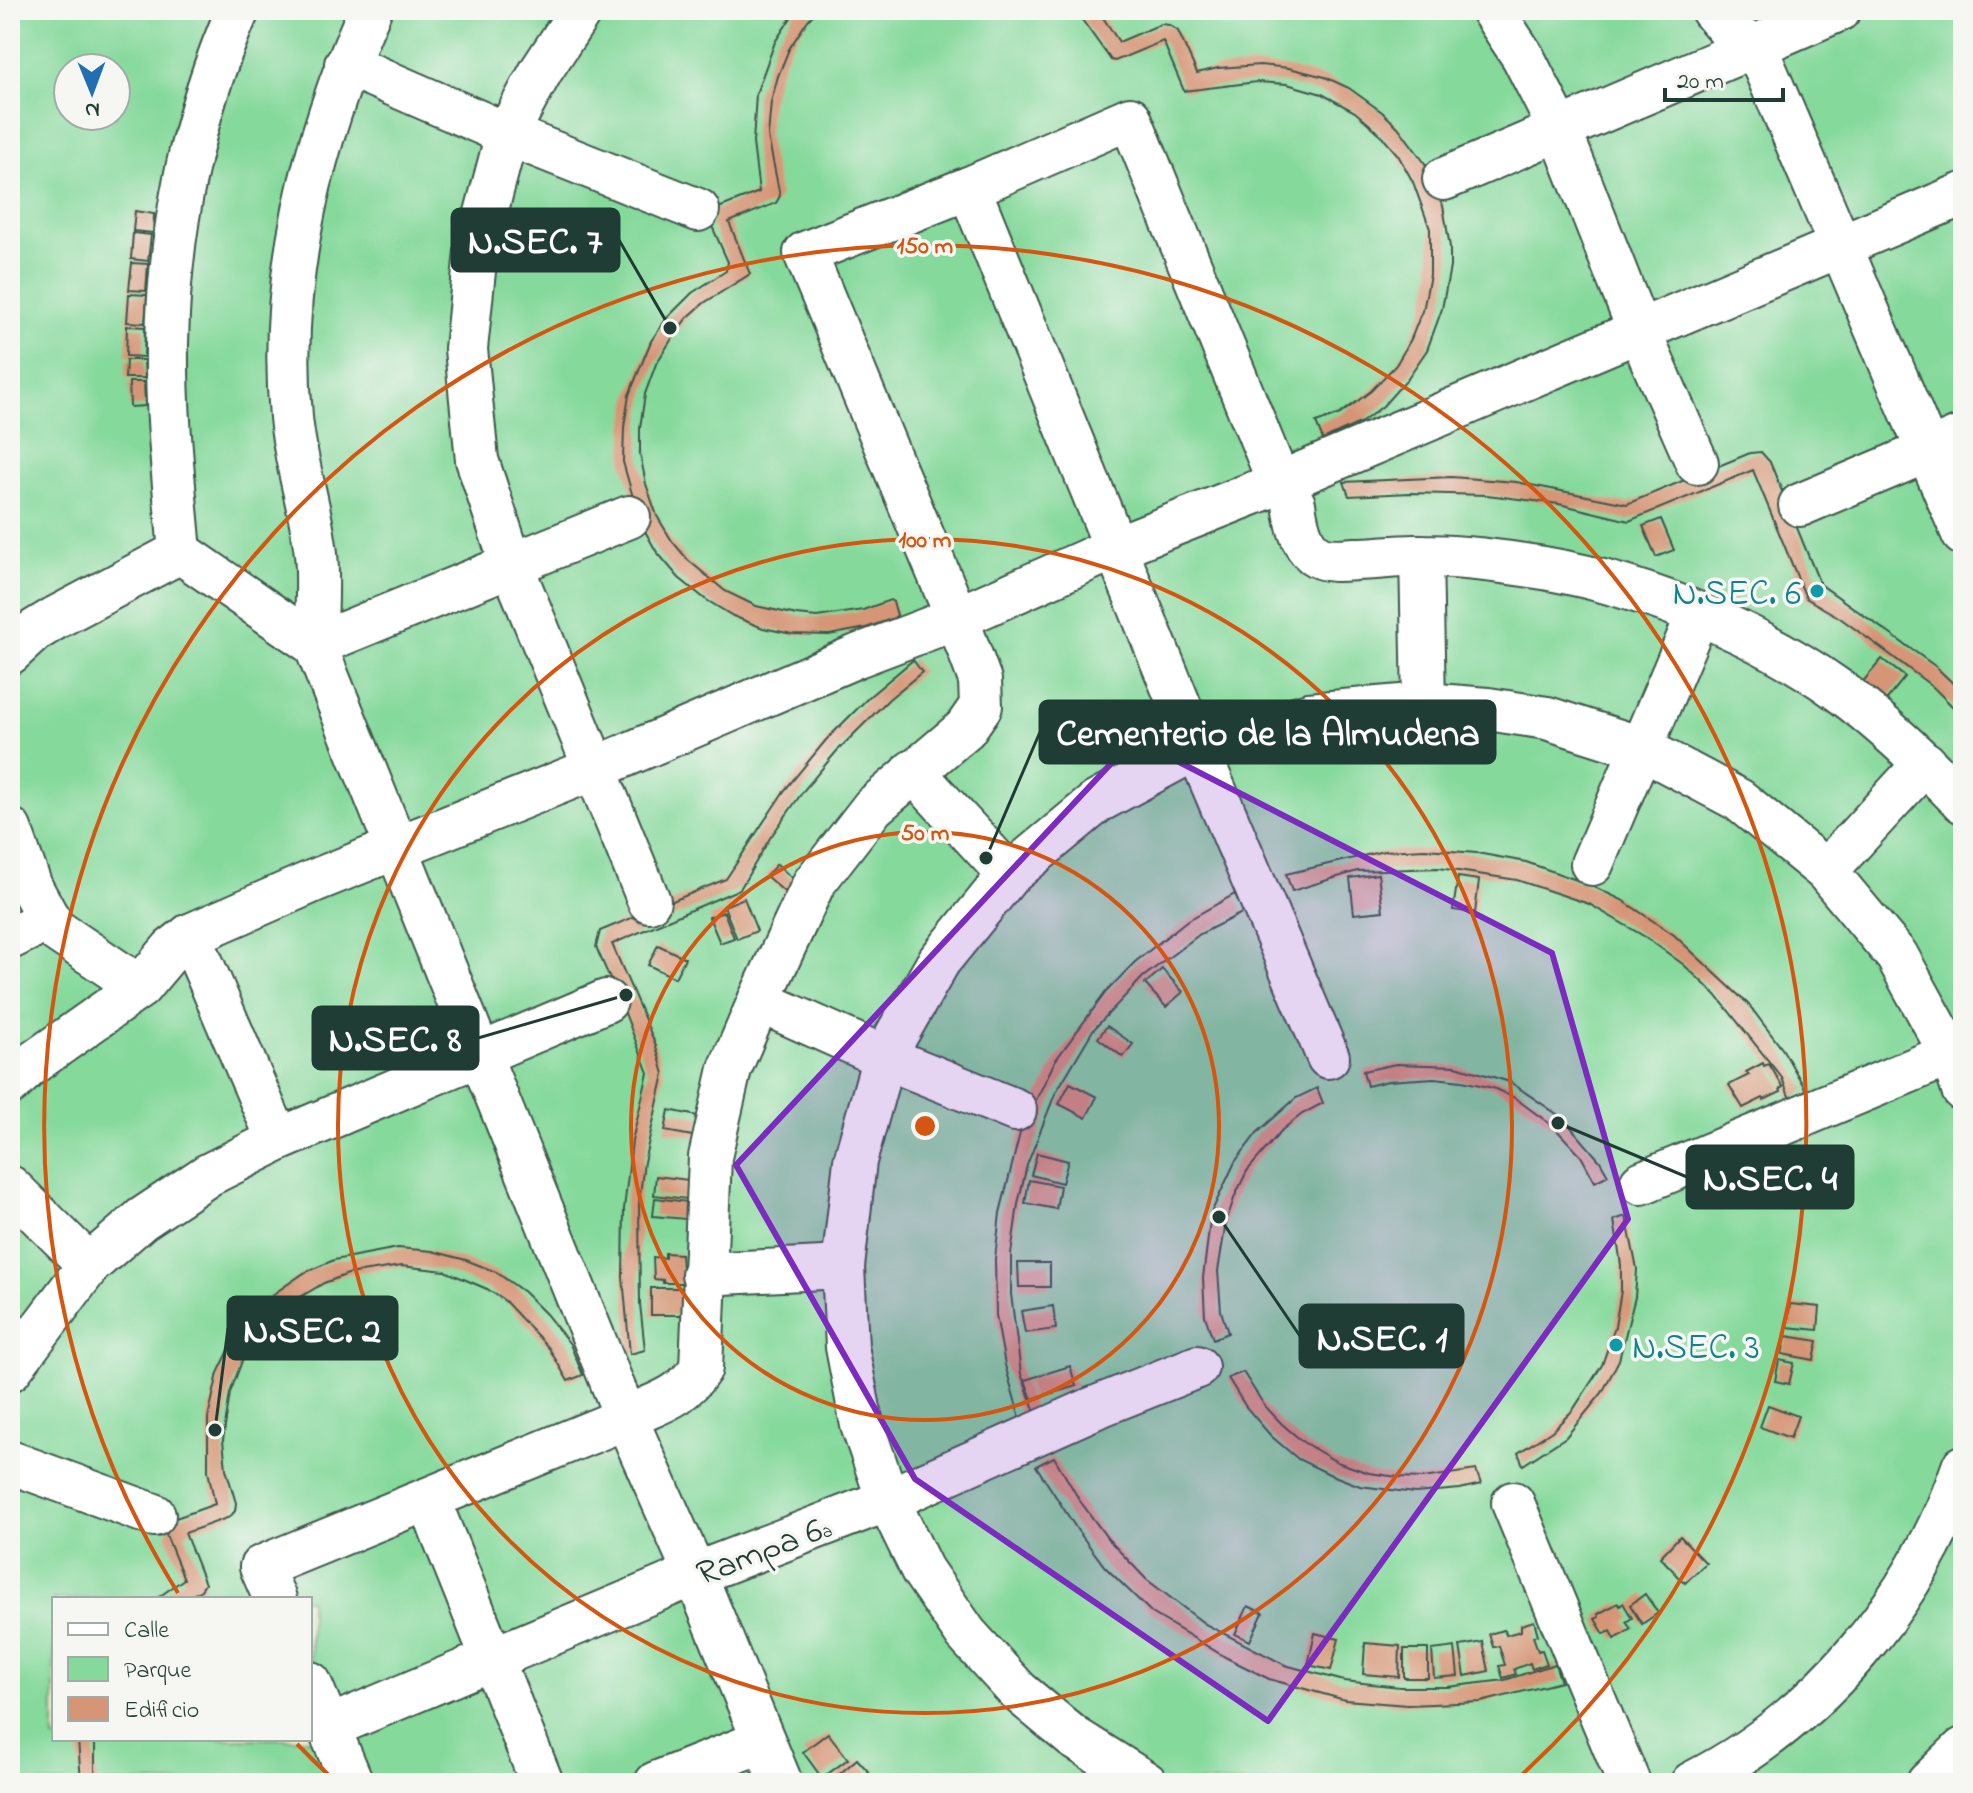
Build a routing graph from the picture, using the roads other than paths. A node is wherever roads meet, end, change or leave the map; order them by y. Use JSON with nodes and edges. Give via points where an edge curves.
{"nodes":[{"id":1,"x":238,"y":10,"type":"edge"},
{"id":2,"x":370,"y":10,"type":"edge"},
{"id":3,"x":581,"y":10,"type":"edge"},
{"id":4,"x":1492,"y":10,"type":"edge"},
{"id":5,"x":1712,"y":10,"type":"edge"},
{"id":6,"x":1839,"y":10,"type":"edge"},
{"id":7,"x":1757,"y":28,"type":"edge"},
{"id":8,"x":346,"y":64,"type":"junction"},
{"id":9,"x":1560,"y":130,"type":"junction"},
{"id":10,"x":507,"y":134,"type":"junction"},
{"id":11,"x":1444,"y":179,"type":"dead end"},
{"id":12,"x":969,"y":188,"type":"junction"},
{"id":13,"x":1963,"y":194,"type":"edge"},
{"id":14,"x":698,"y":210,"type":"dead end"},
{"id":15,"x":1839,"y":245,"type":"junction"},
{"id":16,"x":1639,"y":331,"type":"junction"},
{"id":17,"x":1946,"y":443,"type":"edge"},
{"id":18,"x":1697,"y":463,"type":"dead end"},
{"id":19,"x":1287,"y":493,"type":"junction"},
{"id":20,"x":1800,"y":505,"type":"dead end"},
{"id":21,"x":629,"y":517,"type":"dead end"},
{"id":22,"x":1963,"y":534,"type":"edge"},
{"id":23,"x":1117,"y":547,"type":"junction"},
{"id":24,"x":180,"y":552,"type":"junction"},
{"id":25,"x":1421,"y":556,"type":"junction"},
{"id":26,"x":512,"y":566,"type":"junction"},
{"id":27,"x":1698,"y":614,"type":"junction"},
{"id":28,"x":957,"y":618,"type":"junction"},
{"id":29,"x":315,"y":645,"type":"junction"},
{"id":30,"x":10,"y":653,"type":"edge"},
{"id":31,"x":1424,"y":704,"type":"junction"},
{"id":32,"x":1197,"y":748,"type":"junction"},
{"id":33,"x":1641,"y":748,"type":"junction"},
{"id":34,"x":1925,"y":763,"type":"junction"},
{"id":35,"x":596,"y":768,"type":"junction"},
{"id":36,"x":913,"y":771,"type":"junction"},
{"id":37,"x":1963,"y":802,"type":"edge"},
{"id":38,"x":10,"y":829,"type":"edge"},
{"id":39,"x":394,"y":848,"type":"junction"},
{"id":40,"x":1592,"y":864,"type":"dead end"},
{"id":41,"x":1826,"y":871,"type":"junction"},
{"id":42,"x":1009,"y":875,"type":"junction"},
{"id":43,"x":649,"y":901,"type":"dead end"},
{"id":44,"x":49,"y":919,"type":"junction"},
{"id":45,"x":190,"y":935,"type":"junction"},
{"id":46,"x":10,"y":938,"type":"edge"},
{"id":47,"x":140,"y":987,"type":"junction"},
{"id":48,"x":606,"y":1001,"type":"dead end"},
{"id":49,"x":759,"y":1001,"type":"junction"},
{"id":50,"x":480,"y":1055,"type":"junction"},
{"id":51,"x":884,"y":1057,"type":"junction"},
{"id":52,"x":1328,"y":1057,"type":"dead end"},
{"id":53,"x":1959,"y":1064,"type":"edge"},
{"id":54,"x":10,"y":1084,"type":"edge"},
{"id":55,"x":1015,"y":1110,"type":"dead end"},
{"id":56,"x":278,"y":1140,"type":"junction"},
{"id":57,"x":1641,"y":1183,"type":"dead end"},
{"id":58,"x":10,"y":1187,"type":"edge"},
{"id":59,"x":89,"y":1265,"type":"junction"},
{"id":60,"x":843,"y":1267,"type":"junction"},
{"id":61,"x":703,"y":1274,"type":"junction"},
{"id":62,"x":1197,"y":1367,"type":"dead end"},
{"id":63,"x":10,"y":1370,"type":"edge"},
{"id":64,"x":626,"y":1418,"type":"junction"},
{"id":65,"x":10,"y":1462,"type":"edge"},
{"id":66,"x":1963,"y":1467,"type":"edge"},
{"id":67,"x":429,"y":1500,"type":"junction"},
{"id":68,"x":888,"y":1500,"type":"junction"},
{"id":69,"x":1513,"y":1503,"type":"dead end"},
{"id":70,"x":154,"y":1515,"type":"dead end"},
{"id":71,"x":695,"y":1574,"type":"junction"},
{"id":72,"x":274,"y":1597,"type":"edge"},
{"id":73,"x":492,"y":1659,"type":"junction"},
{"id":74,"x":312,"y":1688,"type":"edge"},
{"id":75,"x":329,"y":1727,"type":"junction"},
{"id":76,"x":763,"y":1741,"type":"junction"},
{"id":77,"x":1963,"y":1749,"type":"edge"},
{"id":78,"x":352,"y":1783,"type":"edge"},
{"id":79,"x":542,"y":1783,"type":"edge"},
{"id":80,"x":656,"y":1783,"type":"edge"},
{"id":81,"x":781,"y":1783,"type":"edge"},
{"id":82,"x":1146,"y":1783,"type":"edge"},
{"id":83,"x":1629,"y":1783,"type":"edge"},
{"id":84,"x":1692,"y":1783,"type":"edge"},
{"id":85,"x":1928,"y":1783,"type":"edge"}],
"edges":[{"from":1,"to":24,"type":"lane","via":[[191,150],[173,261],[167,343],[169,437]]},
{"from":2,"to":8,"type":"lane"},
{"from":3,"to":10,"type":"lane"},
{"from":4,"to":9,"type":"lane"},
{"from":5,"to":7,"type":"lane","via":[[1735,37]]},
{"from":6,"to":7,"type":"lane"},
{"from":7,"to":9,"type":"lane"},
{"from":7,"to":15,"type":"lane"},
{"from":8,"to":10,"type":"lane"},
{"from":8,"to":29,"type":"lane","via":[[308,182],[295,250],[288,352],[291,417],[316,552]]},
{"from":9,"to":11,"type":"lane"},
{"from":9,"to":16,"type":"lane"},
{"from":10,"to":14,"type":"lane"},
{"from":10,"to":26,"type":"lane","via":[[476,251],[466,349],[477,460]]},
{"from":12,"to":19,"type":"lane","via":[[1130,118]]},
{"from":12,"to":23,"type":"lane"},
{"from":12,"to":28,"type":"lane","via":[[805,253]]},
{"from":13,"to":15,"type":"lane"},
{"from":15,"to":16,"type":"lane"},
{"from":15,"to":17,"type":"lane"},
{"from":16,"to":18,"type":"lane"},
{"from":16,"to":19,"type":"lane"},
{"from":17,"to":20,"type":"lane"},
{"from":17,"to":22,"type":"lane"},
{"from":19,"to":23,"type":"lane"},
{"from":19,"to":25,"type":"lane","via":[[1314,554],[1331,560]]},
{"from":21,"to":26,"type":"lane"},
{"from":23,"to":28,"type":"lane"},
{"from":23,"to":32,"type":"lane"},
{"from":24,"to":29,"type":"lane"},
{"from":24,"to":30,"type":"lane","via":[[57,617]]},
{"from":25,"to":27,"type":"lane","via":[[1525,565],[1591,578]]},
{"from":25,"to":31,"type":"lane"},
{"from":26,"to":29,"type":"lane"},
{"from":26,"to":35,"type":"lane"},
{"from":27,"to":33,"type":"lane"},
{"from":27,"to":34,"type":"lane","via":[[1837,689]]},
{"from":28,"to":35,"type":"lane"},
{"from":28,"to":36,"type":"lane","via":[[980,680],[981,706],[965,729]]},
{"from":29,"to":39,"type":"lane"},
{"from":31,"to":32,"type":"lane","via":[[1309,714]]},
{"from":31,"to":33,"type":"lane","via":[[1547,718]]},
{"from":32,"to":42,"type":"lane","via":[[1097,802]]},
{"from":32,"to":52,"type":"lane"},
{"from":33,"to":40,"type":"lane"},
{"from":33,"to":41,"type":"lane","via":[[1739,800]]},
{"from":34,"to":37,"type":"lane"},
{"from":34,"to":41,"type":"lane"},
{"from":35,"to":39,"type":"lane"},
{"from":35,"to":43,"type":"lane"},
{"from":36,"to":42,"type":"lane"},
{"from":36,"to":49,"type":"lane","via":[[873,807],[814,883]]},
{"from":38,"to":44,"type":"lane"},
{"from":39,"to":45,"type":"lane"},
{"from":39,"to":50,"type":"lane"},
{"from":41,"to":53,"type":"lane","via":[[1897,956]]},
{"from":42,"to":51,"type":"lane","via":[[939,961]]},
{"from":44,"to":46,"type":"lane"},
{"from":44,"to":47,"type":"lane","via":[[54,929]]},
{"from":45,"to":47,"type":"lane"},
{"from":45,"to":56,"type":"lane"},
{"from":47,"to":54,"type":"lane"},
{"from":48,"to":50,"type":"lane"},
{"from":49,"to":51,"type":"lane"},
{"from":49,"to":61,"type":"lane","via":[[730,1069],[710,1157]]},
{"from":50,"to":56,"type":"lane"},
{"from":50,"to":64,"type":"lane"},
{"from":51,"to":55,"type":"lane"},
{"from":51,"to":60,"type":"lane","via":[[855,1161]]},
{"from":53,"to":57,"type":"lane"},
{"from":56,"to":59,"type":"lane","via":[[208,1175],[142,1219]]},
{"from":58,"to":59,"type":"lane"},
{"from":59,"to":63,"type":"lane"},
{"from":60,"to":61,"type":"lane"},
{"from":60,"to":68,"type":"lane","via":[[847,1347],[862,1425]]},
{"from":61,"to":64,"type":"lane","via":[[701,1368],[672,1398]]},
{"from":62,"to":68,"type":"lane","name":"Rampa 6ª"},
{"from":64,"to":67,"type":"lane"},
{"from":64,"to":71,"type":"lane"},
{"from":65,"to":70,"type":"lane"},
{"from":66,"to":84,"type":"lane","via":[[1923,1559],[1841,1670],[1781,1726]]},
{"from":67,"to":72,"type":"lane","via":[[261,1567]]},
{"from":67,"to":73,"type":"lane"},
{"from":68,"to":71,"type":"lane","name":"Rampa 6ª"},
{"from":68,"to":82,"type":"lane","via":[[922,1570],[966,1634],[1018,1691],[1073,1737]]},
{"from":69,"to":83,"type":"lane"},
{"from":71,"to":73,"type":"lane","name":"Rampa 6ª"},
{"from":71,"to":76,"type":"lane"},
{"from":73,"to":75,"type":"lane","name":"Rampa 6ª"},
{"from":73,"to":79,"type":"lane"},
{"from":74,"to":75,"type":"lane"},
{"from":75,"to":78,"type":"lane"},
{"from":76,"to":80,"type":"lane"},
{"from":76,"to":81,"type":"lane"},
{"from":77,"to":85,"type":"lane"}]}
